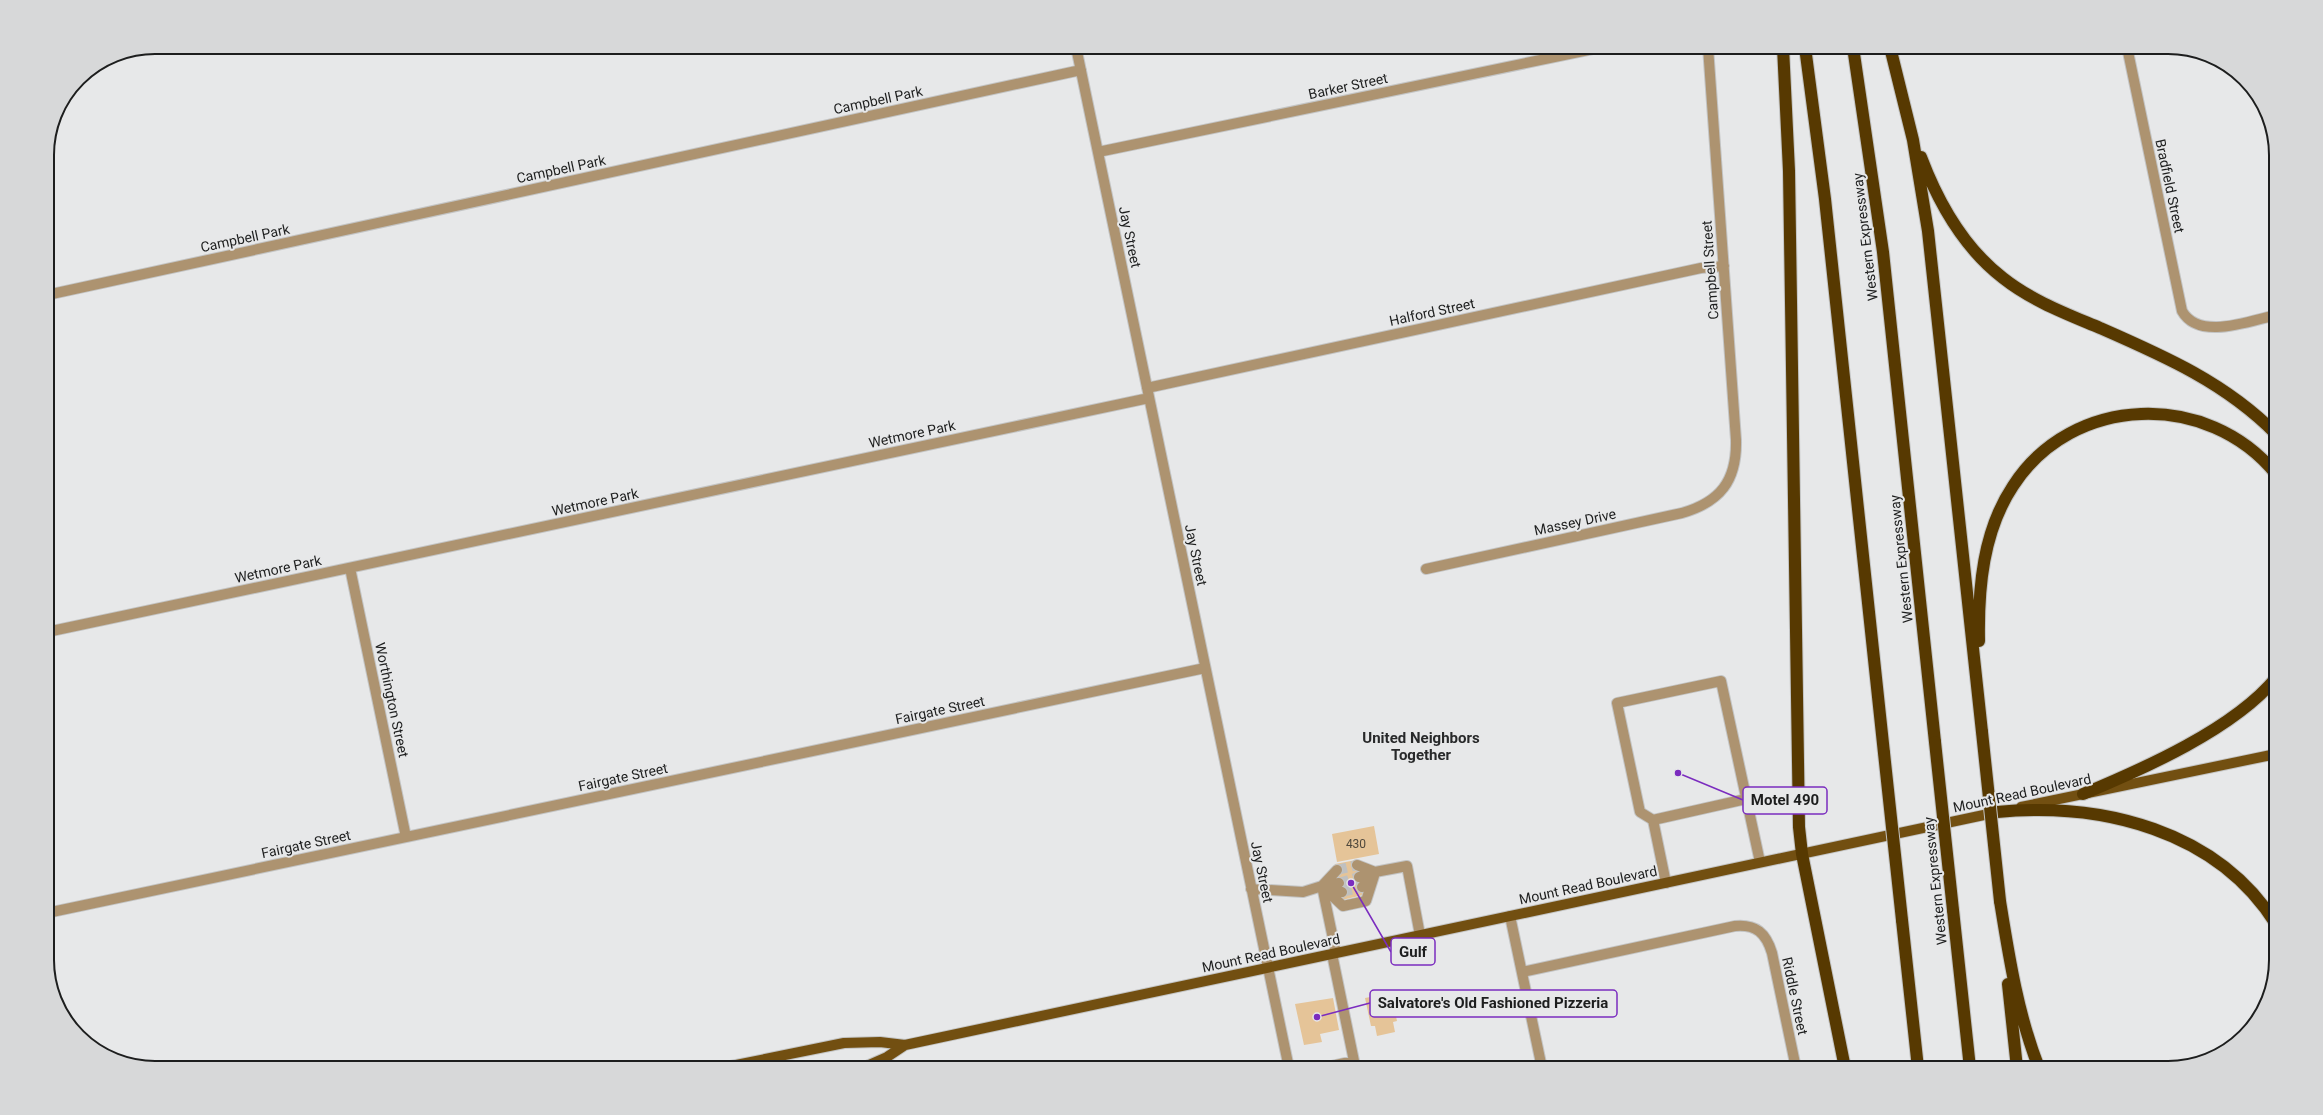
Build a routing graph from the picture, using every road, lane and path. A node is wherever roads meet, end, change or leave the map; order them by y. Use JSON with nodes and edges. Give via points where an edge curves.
{"nodes":[{"id":1,"x":1078,"y":54,"type":"edge"},
{"id":2,"x":1569,"y":54,"type":"edge"},
{"id":3,"x":1709,"y":54,"type":"edge"},
{"id":4,"x":1783,"y":54,"type":"edge"},
{"id":5,"x":1806,"y":54,"type":"edge"},
{"id":6,"x":1854,"y":54,"type":"edge"},
{"id":7,"x":1892,"y":54,"type":"edge"},
{"id":8,"x":2128,"y":54,"type":"edge"},
{"id":9,"x":1081,"y":70,"type":"junction"},
{"id":10,"x":1907,"y":114,"type":"junction"},
{"id":11,"x":1098,"y":152,"type":"junction"},
{"id":12,"x":1724,"y":266,"type":"junction"},
{"id":13,"x":54,"y":293,"type":"edge"},
{"id":14,"x":2269,"y":316,"type":"edge"},
{"id":15,"x":1148,"y":393,"type":"junction"},
{"id":16,"x":2269,"y":428,"type":"edge"},
{"id":17,"x":2269,"y":467,"type":"edge"},
{"id":18,"x":1724,"y":488,"type":"joint"},
{"id":19,"x":350,"y":568,"type":"junction"},
{"id":20,"x":1426,"y":569,"type":"dead end"},
{"id":21,"x":54,"y":631,"type":"edge"},
{"id":22,"x":1206,"y":668,"type":"junction"},
{"id":23,"x":2269,"y":686,"type":"edge"},
{"id":24,"x":1982,"y":732,"type":"junction"},
{"id":25,"x":2269,"y":755,"type":"edge"},
{"id":26,"x":2082,"y":794,"type":"junction"},
{"id":27,"x":1746,"y":799,"type":"junction"},
{"id":28,"x":1996,"y":812,"type":"junction"},
{"id":29,"x":1653,"y":820,"type":"junction"},
{"id":30,"x":406,"y":837,"type":"junction"},
{"id":31,"x":1802,"y":854,"type":"junction"},
{"id":32,"x":1760,"y":862,"type":"junction"},
{"id":33,"x":1357,"y":865,"type":"tunnel mouth"},
{"id":34,"x":1337,"y":870,"type":"tunnel mouth"},
{"id":35,"x":1375,"y":872,"type":"junction"},
{"id":36,"x":1359,"y":877,"type":"tunnel mouth"},
{"id":37,"x":1666,"y":883,"type":"junction"},
{"id":38,"x":1322,"y":886,"type":"junction"},
{"id":39,"x":1341,"y":887,"type":"tunnel mouth"},
{"id":40,"x":1362,"y":888,"type":"tunnel mouth"},
{"id":41,"x":1251,"y":889,"type":"junction"},
{"id":42,"x":2000,"y":901,"type":"junction"},
{"id":43,"x":54,"y":912,"type":"edge"},
{"id":44,"x":2269,"y":914,"type":"edge"},
{"id":45,"x":1510,"y":916,"type":"junction"},
{"id":46,"x":1420,"y":935,"type":"junction"},
{"id":47,"x":1334,"y":954,"type":"junction"},
{"id":48,"x":1268,"y":968,"type":"junction"},
{"id":49,"x":1522,"y":972,"type":"junction"},
{"id":50,"x":905,"y":1045,"type":"junction"},
{"id":51,"x":755,"y":1061,"type":"edge"},
{"id":52,"x":878,"y":1061,"type":"edge"},
{"id":53,"x":1288,"y":1061,"type":"edge"},
{"id":54,"x":1354,"y":1061,"type":"edge"},
{"id":55,"x":1541,"y":1061,"type":"edge"},
{"id":56,"x":1795,"y":1061,"type":"edge"},
{"id":57,"x":1844,"y":1061,"type":"edge"},
{"id":58,"x":1917,"y":1061,"type":"edge"},
{"id":59,"x":1969,"y":1061,"type":"edge"},
{"id":60,"x":2016,"y":1061,"type":"edge"},
{"id":61,"x":2036,"y":1061,"type":"edge"}],
"edges":[{"from":1,"to":9,"type":"street","name":"Jay Street"},
{"from":2,"to":11,"type":"street","name":"Barker Street"},
{"from":3,"to":12,"type":"street","name":"Campbell Street"},
{"from":4,"to":31,"type":"highway","via":[[1788,156],[1799,820]]},
{"from":5,"to":58,"type":"highway","bridge":true,"via":[[1826,199]]},
{"from":6,"to":59,"type":"highway","name":"Western Expressway","bridge":true,"via":[[1880,224]]},
{"from":7,"to":10,"type":"highway"},
{"from":8,"to":14,"type":"street","name":"Bradfield Street","via":[[2180,305],[2185,317],[2194,325],[2215,327]]},
{"from":9,"to":11,"type":"street","name":"Jay Street"},
{"from":9,"to":13,"type":"street","name":"Campbell Park"},
{"from":10,"to":16,"type":"highway","via":[[1923,161],[1945,207],[1964,237],[1994,271],[2013,286],[2046,304],[2200,375],[2236,399]]},
{"from":10,"to":24,"type":"highway","via":[[1930,250]]},
{"from":11,"to":15,"type":"street","name":"Jay Street"},
{"from":12,"to":15,"type":"street","name":"Halford Street","via":[[1701,268]]},
{"from":12,"to":18,"type":"street","name":"Campbell Street","via":[[1736,449],[1733,470]]},
{"from":15,"to":19,"type":"street","name":"Wetmore Park"},
{"from":15,"to":22,"type":"street","name":"Jay Street"},
{"from":17,"to":24,"type":"highway","via":[[2254,451],[2220,429],[2194,419],[2162,414],[2132,414],[2100,420],[2067,434],[2038,456],[2019,477],[2002,504],[1985,556],[1980,590],[1979,634]]},
{"from":18,"to":20,"type":"street","name":"Massey Drive","via":[[1707,503],[1682,513]]},
{"from":19,"to":21,"type":"street","name":"Wetmore Park"},
{"from":19,"to":30,"type":"street","name":"Worthington Street"},
{"from":22,"to":30,"type":"street","name":"Fairgate Street"},
{"from":22,"to":41,"type":"street","name":"Jay Street"},
{"from":23,"to":26,"type":"highway","via":[[2244,708],[2155,762]]},
{"from":24,"to":42,"type":"highway","bridge":true},
{"from":25,"to":26,"type":"main road","name":"Mount Read Boulevard"},
{"from":26,"to":28,"type":"main road","name":"Mount Read Boulevard"},
{"from":27,"to":29,"type":"street"},
{"from":27,"to":29,"type":"street","via":[[1721,681],[1617,703],[1640,812]]},
{"from":27,"to":32,"type":"street"},
{"from":28,"to":31,"type":"main road","name":"Mount Read Boulevard"},
{"from":28,"to":44,"type":"highway","via":[[2035,809],[2067,811],[2120,820],[2164,832],[2207,853],[2234,872]]},
{"from":29,"to":37,"type":"street"},
{"from":30,"to":43,"type":"street","name":"Fairgate Street"},
{"from":31,"to":32,"type":"main road","name":"Mount Read Boulevard"},
{"from":31,"to":57,"type":"highway"},
{"from":32,"to":37,"type":"main road","name":"Mount Read Boulevard"},
{"from":33,"to":35,"type":"street"},
{"from":34,"to":38,"type":"street"},
{"from":35,"to":36,"type":"street"},
{"from":35,"to":38,"type":"street","via":[[1366,901],[1343,906]]},
{"from":35,"to":40,"type":"street"},
{"from":35,"to":46,"type":"street","via":[[1407,866]]},
{"from":37,"to":45,"type":"main road","name":"Mount Read Boulevard"},
{"from":38,"to":39,"type":"street"},
{"from":38,"to":41,"type":"street","via":[[1303,892]]},
{"from":38,"to":47,"type":"street"},
{"from":41,"to":48,"type":"street","name":"Jay Street"},
{"from":42,"to":60,"type":"highway"},
{"from":42,"to":61,"type":"highway","via":[[2017,992]]},
{"from":45,"to":46,"type":"main road","name":"Mount Read Boulevard"},
{"from":45,"to":49,"type":"street"},
{"from":46,"to":47,"type":"main road","name":"Mount Read Boulevard"},
{"from":47,"to":48,"type":"main road","name":"Mount Read Boulevard"},
{"from":47,"to":54,"type":"street"},
{"from":48,"to":50,"type":"main road","name":"Mount Read Boulevard"},
{"from":48,"to":53,"type":"street","name":"Jay Street"},
{"from":49,"to":55,"type":"street"},
{"from":49,"to":56,"type":"street","name":"Riddle Street","via":[[1735,926],[1749,926],[1761,932],[1768,941]]},
{"from":50,"to":51,"type":"main road","name":"Mount Read Boulevard","via":[[880,1042],[844,1043]]},
{"from":50,"to":52,"type":"main road","name":"Mount Read Boulevard"}]}
